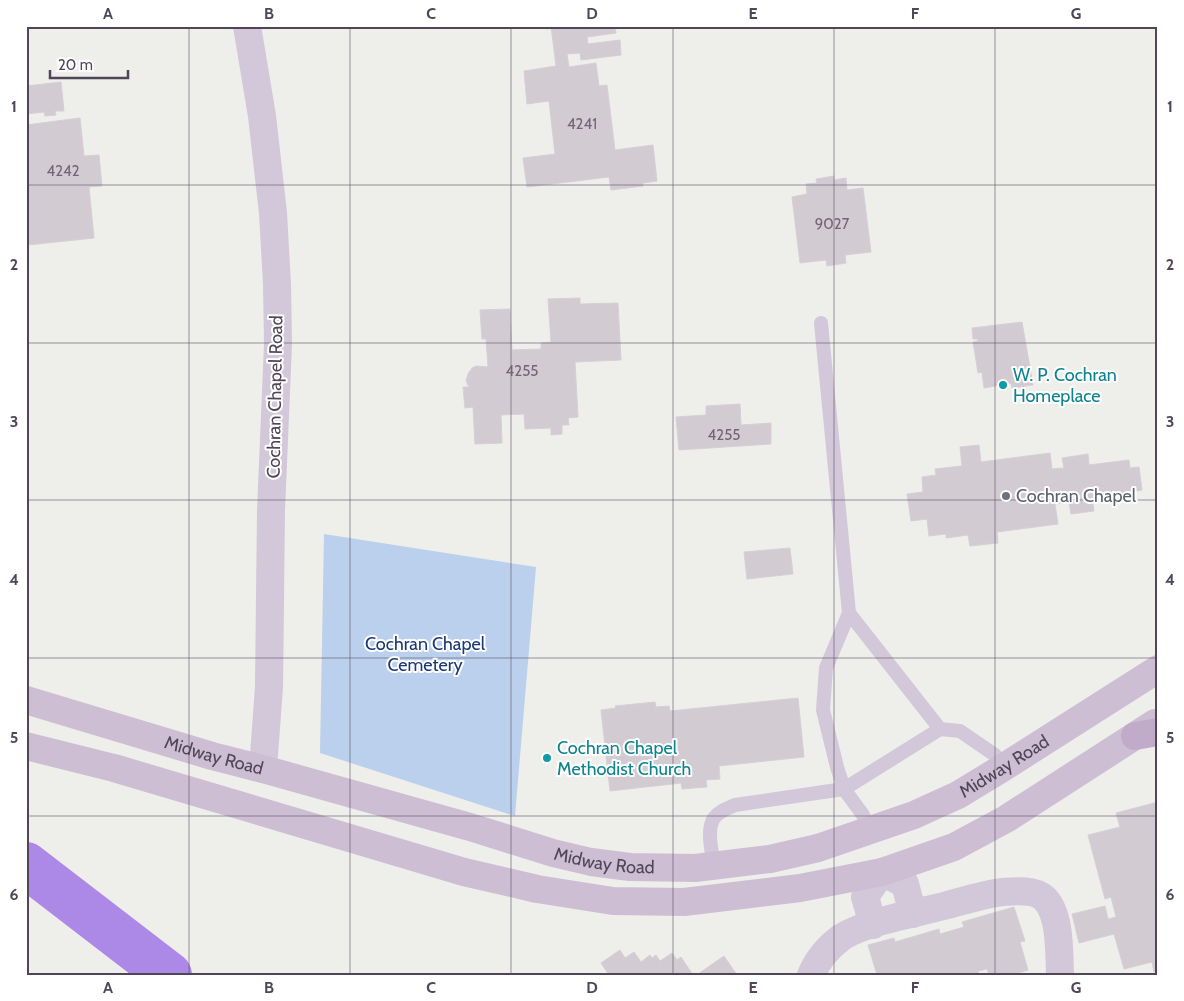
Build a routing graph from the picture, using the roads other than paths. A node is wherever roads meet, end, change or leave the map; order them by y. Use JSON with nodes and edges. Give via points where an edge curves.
{"nodes":[{"id":1,"x":247,"y":26,"type":"edge"},
{"id":2,"x":821,"y":323,"type":"dead end"},
{"id":3,"x":849,"y":613,"type":"junction"},
{"id":4,"x":1158,"y":669,"type":"edge"},
{"id":5,"x":26,"y":700,"type":"edge"},
{"id":6,"x":1158,"y":720,"type":"edge"},
{"id":7,"x":940,"y":729,"type":"junction"},
{"id":8,"x":1147,"y":734,"type":"edge"},
{"id":9,"x":26,"y":746,"type":"edge"},
{"id":10,"x":1004,"y":767,"type":"junction"},
{"id":11,"x":263,"y":769,"type":"junction"},
{"id":12,"x":844,"y":789,"type":"junction"},
{"id":13,"x":257,"y":810,"type":"junction"},
{"id":14,"x":870,"y":831,"type":"junction"},
{"id":15,"x":714,"y":866,"type":"junction"},
{"id":16,"x":882,"y":872,"type":"junction"},
{"id":17,"x":913,"y":914,"type":"junction"},
{"id":18,"x":873,"y":925,"type":"junction"},
{"id":19,"x":811,"y":975,"type":"edge"},
{"id":20,"x":1060,"y":975,"type":"edge"}],
"edges":[{"from":1,"to":11,"type":"street","name":"Cochran Chapel Road","via":[[273,213],[277,292],[269,687]]},
{"from":2,"to":3,"type":"lane"},
{"from":3,"to":7,"type":"lane"},
{"from":3,"to":12,"type":"lane","via":[[826,668],[823,710]]},
{"from":4,"to":10,"type":"main road","name":"Midway Road"},
{"from":5,"to":11,"type":"main road","name":"Midway Road"},
{"from":6,"to":8,"type":"main road","name":"Midway Road"},
{"from":7,"to":10,"type":"lane","via":[[960,731],[995,755]]},
{"from":7,"to":12,"type":"lane"},
{"from":8,"to":16,"type":"main road","name":"Midway Road","via":[[954,847]]},
{"from":9,"to":13,"type":"main road","name":"Midway Road"},
{"from":10,"to":14,"type":"main road","name":"Midway Road","via":[[958,795]]},
{"from":11,"to":13,"type":"main road"},
{"from":11,"to":15,"type":"main road","name":"Midway Road","via":[[591,862],[630,868]]},
{"from":12,"to":14,"type":"lane"},
{"from":12,"to":15,"type":"lane","via":[[735,805],[722,810],[710,828]]},
{"from":13,"to":16,"type":"main road","name":"Midway Road","via":[[464,872],[537,889],[613,901],[684,902],[800,888]]},
{"from":14,"to":15,"type":"main road","name":"Midway Road","via":[[770,859]]},
{"from":14,"to":16,"type":"main road"},
{"from":16,"to":17,"type":"street","via":[[905,884]]},
{"from":16,"to":18,"type":"street","via":[[865,897]]},
{"from":17,"to":18,"type":"street"},
{"from":17,"to":20,"type":"street","via":[[1002,892],[1026,891],[1043,897],[1053,913],[1058,935]]},
{"from":18,"to":19,"type":"street","via":[[843,937],[827,949]]}]}
